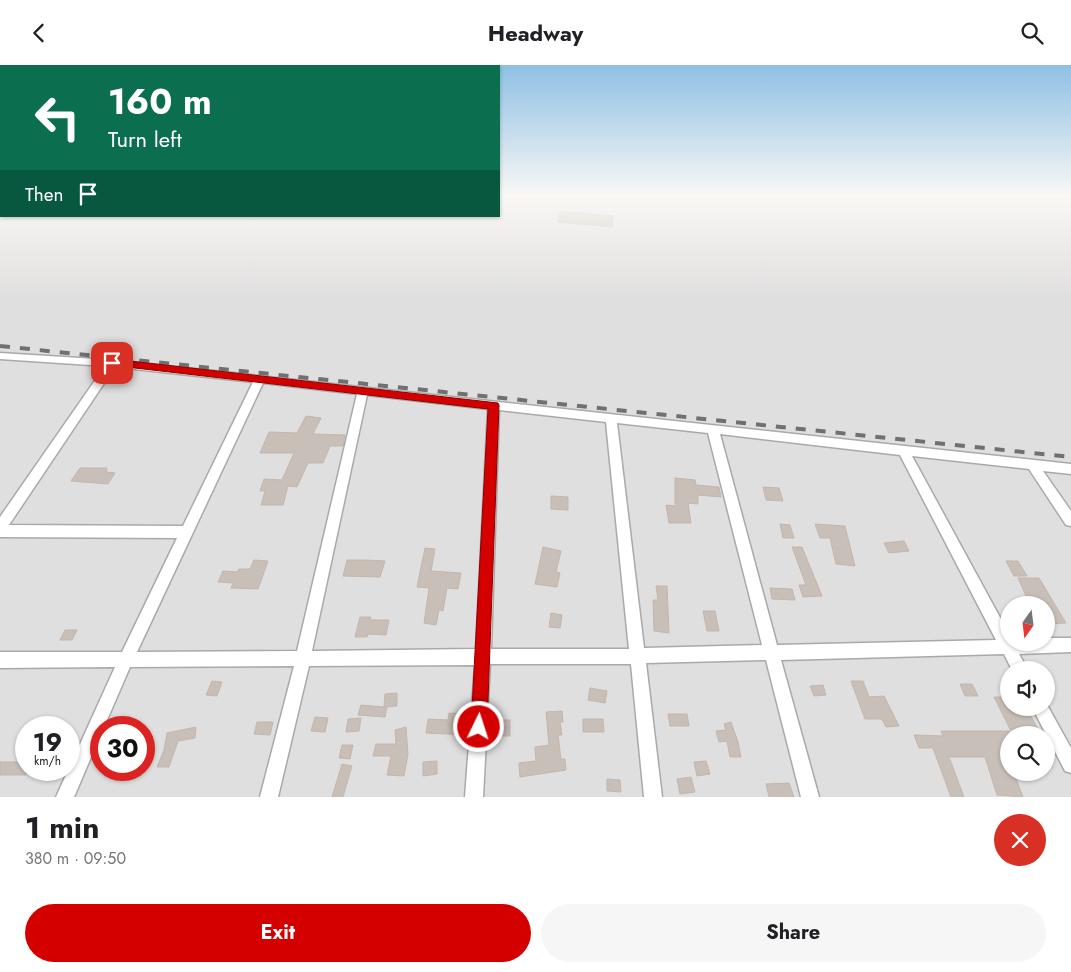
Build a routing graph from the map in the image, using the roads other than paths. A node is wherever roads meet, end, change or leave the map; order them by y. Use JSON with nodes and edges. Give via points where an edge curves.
{"nodes":[{"id":1,"x":0,"y":357,"type":"edge"},
{"id":2,"x":112,"y":363,"type":"junction"},
{"id":3,"x":260,"y":379,"type":"junction"},
{"id":4,"x":363,"y":391,"type":"junction"},
{"id":5,"x":494,"y":405,"type":"junction"},
{"id":6,"x":611,"y":419,"type":"junction"},
{"id":7,"x":713,"y":430,"type":"junction"},
{"id":8,"x":902,"y":451,"type":"junction"},
{"id":9,"x":1032,"y":465,"type":"junction"},
{"id":10,"x":1071,"y":469,"type":"edge"},
{"id":11,"x":1071,"y":521,"type":"edge"},
{"id":12,"x":0,"y":529,"type":"edge"},
{"id":13,"x":187,"y":532,"type":"junction"},
{"id":14,"x":1000,"y":632,"type":"edge"},
{"id":15,"x":1071,"y":645,"type":"edge"},
{"id":16,"x":1055,"y":646,"type":"edge"},
{"id":17,"x":1000,"y":647,"type":"edge"},
{"id":18,"x":771,"y":653,"type":"junction"},
{"id":19,"x":637,"y":656,"type":"junction"},
{"id":20,"x":483,"y":657,"type":"junction"},
{"id":21,"x":303,"y":658,"type":"junction"},
{"id":22,"x":126,"y":659,"type":"junction"},
{"id":23,"x":0,"y":660,"type":"edge"},
{"id":24,"x":1045,"y":716,"type":"edge"},
{"id":25,"x":1071,"y":765,"type":"edge"},
{"id":26,"x":65,"y":797,"type":"edge"},
{"id":27,"x":269,"y":797,"type":"edge"},
{"id":28,"x":474,"y":797,"type":"edge"},
{"id":29,"x":653,"y":797,"type":"edge"},
{"id":30,"x":810,"y":797,"type":"edge"}],
"edges":[{"from":1,"to":2,"type":"street"},
{"from":2,"to":3,"type":"street"},
{"from":2,"to":12,"type":"street"},
{"from":3,"to":4,"type":"street"},
{"from":3,"to":13,"type":"street"},
{"from":4,"to":5,"type":"street"},
{"from":4,"to":21,"type":"street"},
{"from":5,"to":6,"type":"street"},
{"from":5,"to":20,"type":"street"},
{"from":6,"to":7,"type":"street"},
{"from":6,"to":19,"type":"street"},
{"from":7,"to":8,"type":"street"},
{"from":7,"to":18,"type":"street"},
{"from":8,"to":9,"type":"street"},
{"from":8,"to":14,"type":"street"},
{"from":9,"to":10,"type":"street"},
{"from":9,"to":11,"type":"street"},
{"from":12,"to":13,"type":"street"},
{"from":13,"to":22,"type":"street"},
{"from":15,"to":16,"type":"street"},
{"from":17,"to":18,"type":"street"},
{"from":18,"to":19,"type":"street"},
{"from":18,"to":30,"type":"street"},
{"from":19,"to":20,"type":"street"},
{"from":19,"to":29,"type":"street"},
{"from":20,"to":21,"type":"street"},
{"from":20,"to":28,"type":"street"},
{"from":21,"to":22,"type":"street"},
{"from":21,"to":27,"type":"street"},
{"from":22,"to":23,"type":"street"},
{"from":22,"to":26,"type":"street"},
{"from":24,"to":25,"type":"street"}]}
